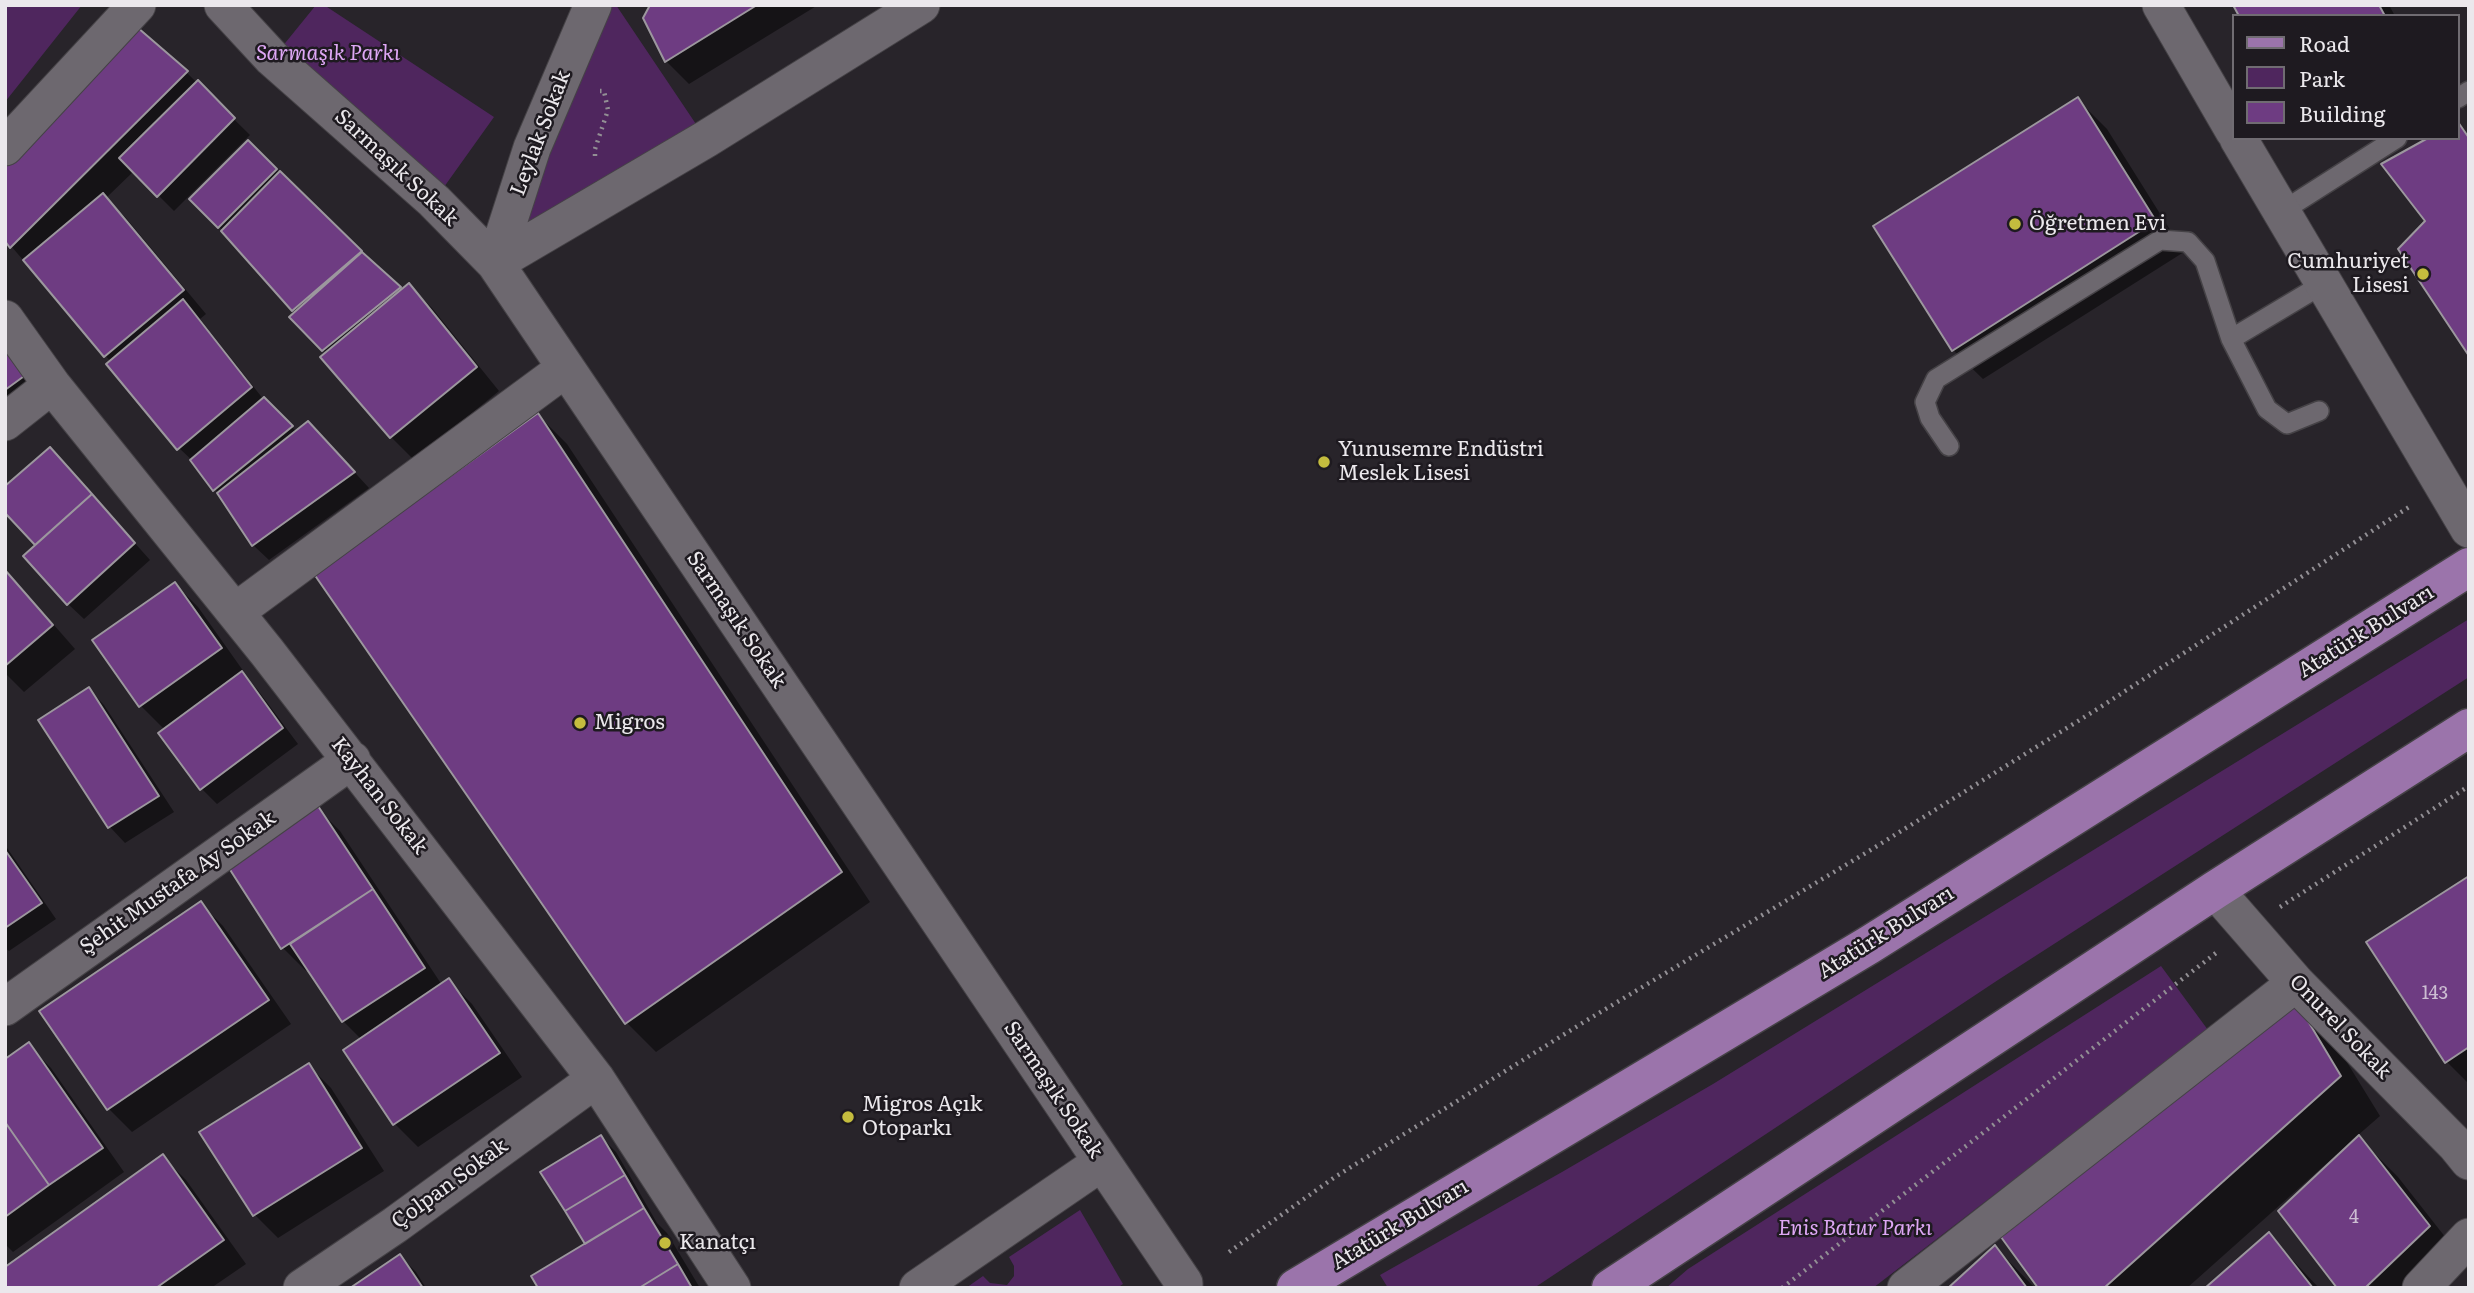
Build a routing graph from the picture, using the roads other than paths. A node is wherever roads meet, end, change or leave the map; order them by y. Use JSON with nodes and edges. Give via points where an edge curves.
{"nodes":[{"id":1,"x":137,"y":5,"type":"edge"},
{"id":2,"x":223,"y":5,"type":"edge"},
{"id":3,"x":593,"y":5,"type":"edge"},
{"id":4,"x":920,"y":5,"type":"edge"},
{"id":5,"x":2161,"y":5,"type":"edge"},
{"id":6,"x":2232,"y":128,"type":"edge"},
{"id":7,"x":2239,"y":140,"type":"edge"},
{"id":8,"x":2393,"y":140,"type":"edge"},
{"id":9,"x":5,"y":147,"type":"edge"},
{"id":10,"x":2281,"y":212,"type":"junction"},
{"id":11,"x":495,"y":263,"type":"junction"},
{"id":12,"x":2323,"y":284,"type":"junction"},
{"id":13,"x":5,"y":319,"type":"edge"},
{"id":14,"x":2231,"y":340,"type":"junction"},
{"id":15,"x":566,"y":368,"type":"junction"},
{"id":16,"x":52,"y":385,"type":"junction"},
{"id":17,"x":2319,"y":411,"type":"dead end"},
{"id":18,"x":5,"y":422,"type":"edge"},
{"id":19,"x":1949,"y":446,"type":"dead end"},
{"id":20,"x":2469,"y":529,"type":"edge"},
{"id":21,"x":2469,"y":567,"type":"edge"},
{"id":22,"x":235,"y":612,"type":"junction"},
{"id":23,"x":2469,"y":728,"type":"edge"},
{"id":24,"x":352,"y":760,"type":"junction"},
{"id":25,"x":2215,"y":890,"type":"junction"},
{"id":26,"x":2296,"y":983,"type":"junction"},
{"id":27,"x":5,"y":1007,"type":"edge"},
{"id":28,"x":596,"y":1079,"type":"junction"},
{"id":29,"x":2464,"y":1148,"type":"edge"},
{"id":30,"x":1102,"y":1162,"type":"junction"},
{"id":31,"x":2469,"y":1237,"type":"edge"},
{"id":32,"x":1666,"y":1252,"type":"junction"},
{"id":33,"x":1189,"y":1286,"type":"edge"},
{"id":34,"x":302,"y":1288,"type":"edge"},
{"id":35,"x":732,"y":1288,"type":"edge"},
{"id":36,"x":918,"y":1288,"type":"edge"},
{"id":37,"x":1296,"y":1288,"type":"edge"},
{"id":38,"x":1611,"y":1288,"type":"edge"},
{"id":39,"x":1633,"y":1288,"type":"edge"},
{"id":40,"x":1906,"y":1288,"type":"edge"},
{"id":41,"x":2421,"y":1288,"type":"edge"}],
"edges":[{"from":1,"to":9,"type":"street"},
{"from":2,"to":11,"type":"street","name":"Sarmaşık Sokak","via":[[272,58],[434,201]]},
{"from":3,"to":11,"type":"street","name":"Leylak Sokak","via":[[532,148]]},
{"from":4,"to":11,"type":"street"},
{"from":5,"to":6,"type":"street"},
{"from":7,"to":10,"type":"street"},
{"from":8,"to":10,"type":"lane"},
{"from":10,"to":12,"type":"street"},
{"from":11,"to":15,"type":"street","name":"Sarmaşık Sokak"},
{"from":12,"to":14,"type":"lane"},
{"from":12,"to":20,"type":"street"},
{"from":13,"to":16,"type":"street","name":"Kayhan Sokak"},
{"from":14,"to":17,"type":"lane","via":[[2267,409],[2287,424]]},
{"from":14,"to":19,"type":"lane","via":[[2205,261],[2188,242],[2160,240],[1937,379],[1925,402]]},
{"from":15,"to":22,"type":"street"},
{"from":15,"to":30,"type":"street","name":"Sarmaşık Sokak"},
{"from":16,"to":18,"type":"street"},
{"from":16,"to":22,"type":"street","name":"Kayhan Sokak"},
{"from":21,"to":37,"type":"main road","name":"Atatürk Bulvarı","via":[[1869,945]]},
{"from":22,"to":24,"type":"street","name":"Kayhan Sokak"},
{"from":23,"to":25,"type":"main road"},
{"from":24,"to":27,"type":"street","name":"Şehit Mustafa Ay Sokak"},
{"from":24,"to":28,"type":"street","name":"Kayhan Sokak"},
{"from":25,"to":26,"type":"street","name":"Onurel Sokak"},
{"from":25,"to":32,"type":"main road"},
{"from":26,"to":29,"type":"street","name":"Onurel Sokak"},
{"from":26,"to":40,"type":"street"},
{"from":28,"to":34,"type":"street","name":"Çolpan Sokak"},
{"from":28,"to":35,"type":"street","name":"Kayhan Sokak"},
{"from":30,"to":33,"type":"street","name":"Sarmaşık Sokak"},
{"from":30,"to":36,"type":"street"},
{"from":31,"to":41,"type":"street"},
{"from":32,"to":38,"type":"main road"},
{"from":32,"to":39,"type":"street"}]}
